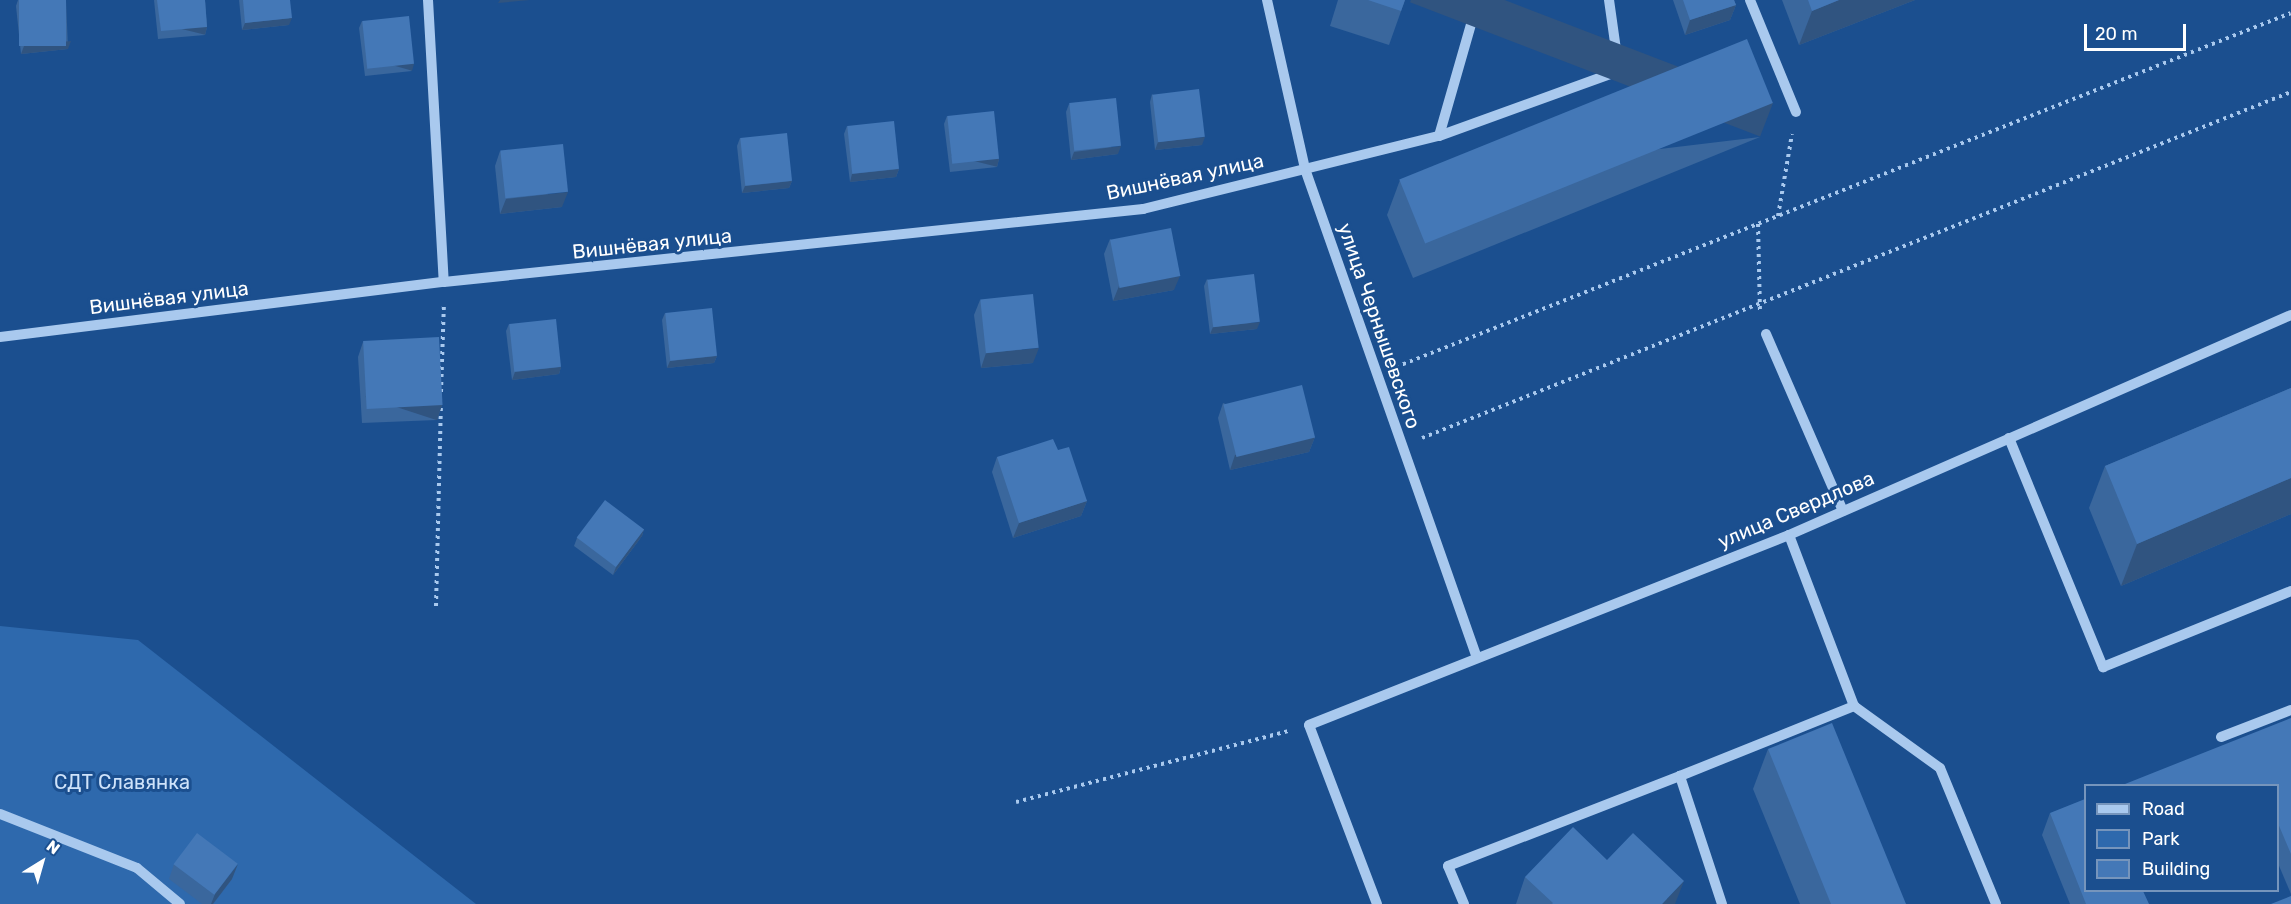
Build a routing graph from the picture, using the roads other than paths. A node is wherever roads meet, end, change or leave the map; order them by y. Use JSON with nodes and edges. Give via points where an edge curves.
{"nodes":[{"id":1,"x":428,"y":0,"type":"edge"},
{"id":2,"x":1267,"y":0,"type":"edge"},
{"id":3,"x":1478,"y":0,"type":"edge"},
{"id":4,"x":1609,"y":0,"type":"edge"},
{"id":5,"x":1750,"y":0,"type":"edge"},
{"id":6,"x":1796,"y":112,"type":"road end"},
{"id":7,"x":1439,"y":136,"type":"junction"},
{"id":8,"x":1305,"y":169,"type":"junction"},
{"id":9,"x":444,"y":282,"type":"junction"},
{"id":10,"x":2291,"y":315,"type":"edge"},
{"id":11,"x":1766,"y":334,"type":"dead end"},
{"id":12,"x":0,"y":337,"type":"edge"},
{"id":13,"x":2009,"y":438,"type":"junction"},
{"id":14,"x":1843,"y":511,"type":"junction"},
{"id":15,"x":1789,"y":535,"type":"junction"},
{"id":16,"x":2291,"y":591,"type":"edge"},
{"id":17,"x":1477,"y":658,"type":"junction"},
{"id":18,"x":1854,"y":706,"type":"junction"},
{"id":19,"x":2291,"y":710,"type":"edge"},
{"id":20,"x":2221,"y":738,"type":"dead end"},
{"id":21,"x":1680,"y":776,"type":"junction"},
{"id":22,"x":0,"y":814,"type":"edge"},
{"id":23,"x":180,"y":904,"type":"edge"},
{"id":24,"x":1377,"y":904,"type":"edge"},
{"id":25,"x":1464,"y":904,"type":"edge"},
{"id":26,"x":1722,"y":904,"type":"edge"},
{"id":27,"x":1996,"y":904,"type":"edge"}],
"edges":[{"from":1,"to":9,"type":"street"},
{"from":2,"to":8,"type":"street","name":"улица Чернышевского"},
{"from":3,"to":7,"type":"street"},
{"from":4,"to":7,"type":"street","name":"Вишнёвая улица","via":[[1619,71]]},
{"from":5,"to":6,"type":"street"},
{"from":7,"to":8,"type":"street","name":"Вишнёвая улица"},
{"from":8,"to":9,"type":"street","name":"Вишнёвая улица","via":[[1143,209]]},
{"from":8,"to":17,"type":"street","name":"улица Чернышевского"},
{"from":9,"to":12,"type":"street","name":"Вишнёвая улица"},
{"from":10,"to":13,"type":"street","name":"улица Свердлова"},
{"from":11,"to":14,"type":"street"},
{"from":13,"to":14,"type":"street","name":"улица Свердлова"},
{"from":13,"to":16,"type":"street","via":[[2103,667]]},
{"from":14,"to":15,"type":"street","name":"улица Свердлова"},
{"from":15,"to":17,"type":"street","name":"улица Свердлова"},
{"from":15,"to":18,"type":"street"},
{"from":17,"to":24,"type":"street","name":"улица Свердлова","via":[[1309,725]]},
{"from":18,"to":21,"type":"street"},
{"from":18,"to":27,"type":"street","via":[[1940,768]]},
{"from":19,"to":20,"type":"street"},
{"from":21,"to":25,"type":"street","via":[[1449,866]]},
{"from":21,"to":26,"type":"street"},
{"from":22,"to":23,"type":"street","via":[[137,868]]}]}
